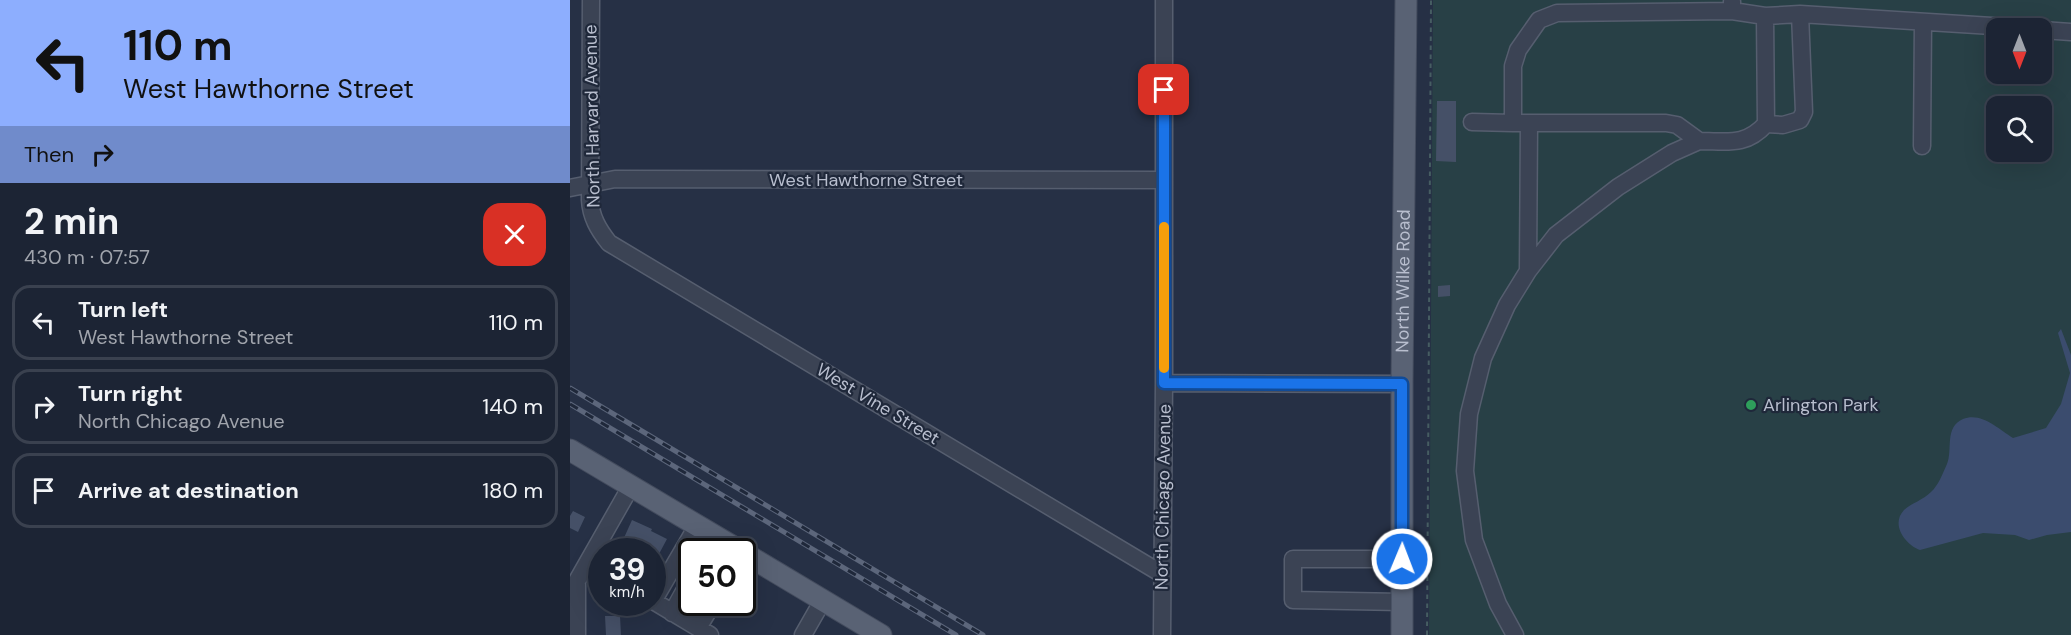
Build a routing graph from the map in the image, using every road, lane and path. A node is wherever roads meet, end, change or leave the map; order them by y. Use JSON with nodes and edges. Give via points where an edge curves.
{"nodes":[{"id":1,"x":591,"y":0,"type":"edge"},
{"id":2,"x":1164,"y":0,"type":"edge"},
{"id":3,"x":1406,"y":0,"type":"edge"},
{"id":4,"x":1431,"y":0,"type":"edge"},
{"id":5,"x":1732,"y":5,"type":"edge"},
{"id":6,"x":1800,"y":14,"type":"junction"},
{"id":7,"x":1765,"y":16,"type":"junction"},
{"id":8,"x":1923,"y":22,"type":"junction"},
{"id":9,"x":1986,"y":26,"type":"edge"},
{"id":10,"x":2052,"y":31,"type":"edge"},
{"id":11,"x":2071,"y":32,"type":"edge"},
{"id":12,"x":1472,"y":122,"type":"dead end"},
{"id":13,"x":1521,"y":123,"type":"junction"},
{"id":14,"x":1766,"y":124,"type":"junction"},
{"id":15,"x":1699,"y":141,"type":"junction"},
{"id":16,"x":1922,"y":146,"type":"dead end"},
{"id":17,"x":1164,"y":180,"type":"junction"},
{"id":18,"x":590,"y":185,"type":"junction"},
{"id":19,"x":570,"y":188,"type":"edge"},
{"id":20,"x":598,"y":230,"type":"joint"},
{"id":21,"x":1528,"y":271,"type":"junction"},
{"id":22,"x":1164,"y":383,"type":"junction"},
{"id":23,"x":1402,"y":384,"type":"junction"},
{"id":24,"x":570,"y":450,"type":"edge"},
{"id":25,"x":631,"y":486,"type":"junction"},
{"id":26,"x":698,"y":526,"type":"junction"},
{"id":27,"x":718,"y":538,"type":"edge"},
{"id":28,"x":1402,"y":559,"type":"junction"},
{"id":29,"x":756,"y":561,"type":"edge"},
{"id":30,"x":1162,"y":574,"type":"junction"},
{"id":31,"x":824,"y":600,"type":"junction"},
{"id":32,"x":678,"y":602,"type":"edge"},
{"id":33,"x":1402,"y":602,"type":"junction"},
{"id":34,"x":672,"y":613,"type":"junction"},
{"id":35,"x":709,"y":616,"type":"edge"},
{"id":36,"x":704,"y":632,"type":"edge"},
{"id":37,"x":577,"y":635,"type":"edge"},
{"id":38,"x":803,"y":635,"type":"edge"},
{"id":39,"x":881,"y":635,"type":"edge"},
{"id":40,"x":1162,"y":635,"type":"edge"},
{"id":41,"x":1402,"y":635,"type":"edge"},
{"id":42,"x":1427,"y":635,"type":"edge"},
{"id":43,"x":1515,"y":635,"type":"edge"}],
"edges":[{"from":1,"to":18,"type":"street","name":"North Harvard Avenue"},
{"from":2,"to":17,"type":"street","name":"North Chicago Avenue"},
{"from":3,"to":23,"type":"main road","name":"North Wilke Road"},
{"from":4,"to":42,"type":"path"},
{"from":5,"to":7,"type":"street"},
{"from":5,"to":13,"type":"street","via":[[1557,13],[1539,20],[1518,50],[1513,66]]},
{"from":6,"to":7,"type":"street"},
{"from":6,"to":8,"type":"street"},
{"from":6,"to":14,"type":"street","via":[[1804,112],[1800,120]]},
{"from":7,"to":14,"type":"street"},
{"from":8,"to":9,"type":"street"},
{"from":8,"to":16,"type":"street"},
{"from":10,"to":11,"type":"street"},
{"from":12,"to":13,"type":"street"},
{"from":13,"to":15,"type":"street","via":[[1666,123],[1677,125]]},
{"from":13,"to":21,"type":"street"},
{"from":14,"to":15,"type":"street","via":[[1743,141]]},
{"from":15,"to":21,"type":"street","via":[[1618,187],[1556,236]]},
{"from":17,"to":18,"type":"street","name":"West Hawthorne Street","via":[[615,180]]},
{"from":17,"to":22,"type":"street","name":"North Chicago Avenue"},
{"from":18,"to":19,"type":"street","name":"West Hawthorne Street"},
{"from":18,"to":20,"type":"street","name":"North Harvard Avenue","via":[[591,209]]},
{"from":20,"to":30,"type":"street","name":"West Vine Street","via":[[609,243]]},
{"from":21,"to":43,"type":"street","via":[[1507,305],[1484,358],[1469,414],[1465,471],[1474,540],[1498,604]]},
{"from":22,"to":23,"type":"street"},
{"from":22,"to":30,"type":"street","name":"North Chicago Avenue"},
{"from":23,"to":28,"type":"main road","name":"North Wilke Road"},
{"from":24,"to":25,"type":"main road"},
{"from":25,"to":26,"type":"main road"},
{"from":25,"to":37,"type":"street","via":[[578,581]]},
{"from":26,"to":27,"type":"main road"},
{"from":26,"to":34,"type":"street","via":[[654,598]]},
{"from":28,"to":33,"type":"main road","name":"North Wilke Road"},
{"from":28,"to":33,"type":"street","via":[[1293,560],[1293,600]]},
{"from":29,"to":31,"type":"main road"},
{"from":30,"to":40,"type":"street","name":"North Chicago Avenue"},
{"from":31,"to":38,"type":"street"},
{"from":31,"to":39,"type":"main road"},
{"from":32,"to":34,"type":"street"},
{"from":33,"to":41,"type":"main road","name":"North Wilke Road"},
{"from":34,"to":36,"type":"street"},
{"from":35,"to":36,"type":"street"}]}
